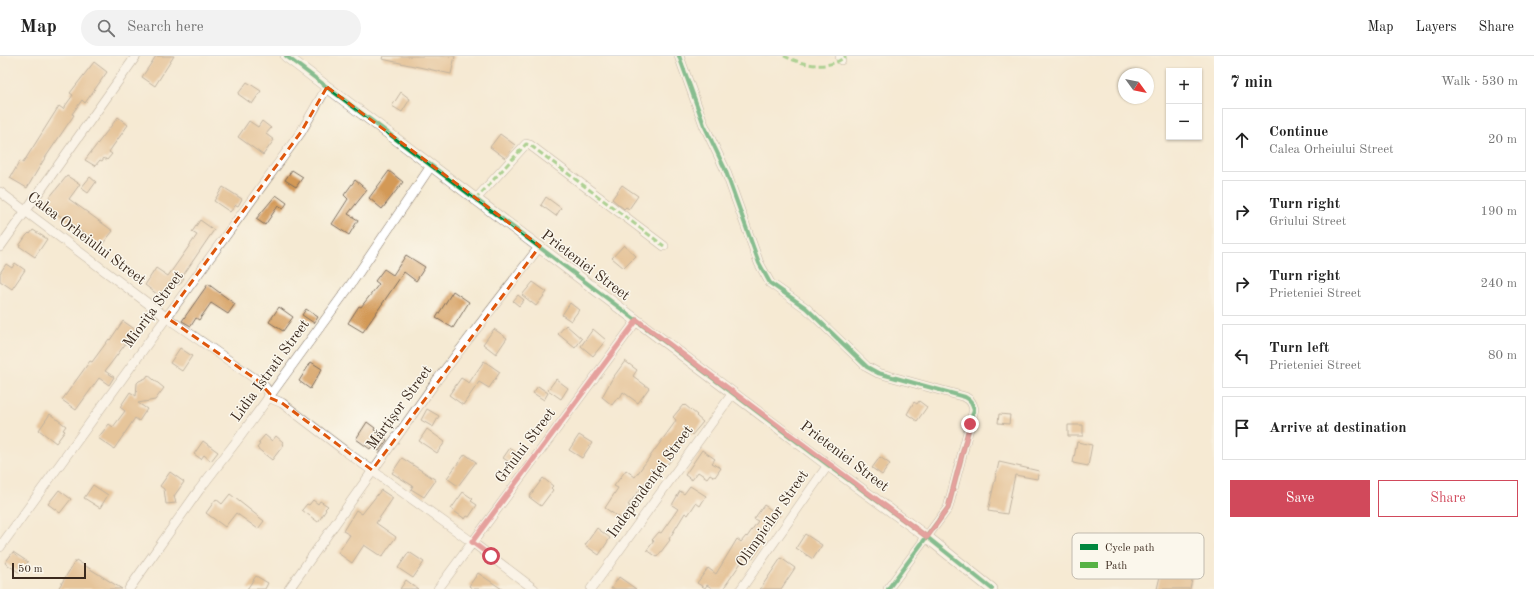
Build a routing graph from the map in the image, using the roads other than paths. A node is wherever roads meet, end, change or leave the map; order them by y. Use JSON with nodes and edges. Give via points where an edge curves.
{"nodes":[{"id":1,"x":136,"y":56,"type":"edge"},
{"id":2,"x":286,"y":56,"type":"edge"},
{"id":3,"x":679,"y":56,"type":"edge"},
{"id":4,"x":328,"y":87,"type":"junction"},
{"id":5,"x":431,"y":166,"type":"junction"},
{"id":6,"x":0,"y":192,"type":"edge"},
{"id":7,"x":475,"y":200,"type":"junction"},
{"id":8,"x":27,"y":211,"type":"junction"},
{"id":9,"x":540,"y":246,"type":"junction"},
{"id":10,"x":664,"y":246,"type":"dead end"},
{"id":11,"x":0,"y":247,"type":"edge"},
{"id":12,"x":166,"y":317,"type":"junction"},
{"id":13,"x":637,"y":320,"type":"junction"},
{"id":14,"x":733,"y":392,"type":"junction"},
{"id":15,"x":269,"y":396,"type":"junction"},
{"id":16,"x":828,"y":465,"type":"junction"},
{"id":17,"x":372,"y":470,"type":"junction"},
{"id":18,"x":927,"y":537,"type":"junction"},
{"id":19,"x":472,"y":542,"type":"junction"},
{"id":20,"x":0,"y":547,"type":"edge"},
{"id":21,"x":129,"y":589,"type":"edge"},
{"id":22,"x":289,"y":589,"type":"edge"},
{"id":23,"x":438,"y":589,"type":"edge"},
{"id":24,"x":534,"y":589,"type":"edge"},
{"id":25,"x":591,"y":589,"type":"edge"},
{"id":26,"x":741,"y":589,"type":"edge"},
{"id":27,"x":888,"y":589,"type":"edge"},
{"id":28,"x":992,"y":589,"type":"edge"}],
"edges":[{"from":1,"to":8,"type":"street"},
{"from":2,"to":4,"type":"street","name":"Prieteniei Street"},
{"from":3,"to":18,"type":"street","via":[[704,125],[725,169],[759,263],[770,283],[806,308],[867,367],[878,373],[970,399],[974,409],[948,508]]},
{"from":4,"to":5,"type":"street","name":"Prieteniei Street"},
{"from":4,"to":12,"type":"street","name":"Miorița Street","via":[[301,132]]},
{"from":5,"to":7,"type":"street","name":"Prieteniei Street"},
{"from":5,"to":15,"type":"street","name":"Lidia Istrati Street","via":[[349,287]]},
{"from":6,"to":8,"type":"street","name":"Calea Orheiului Street"},
{"from":7,"to":9,"type":"street","name":"Prieteniei Street"},
{"from":7,"to":10,"type":"street","via":[[526,144]]},
{"from":8,"to":11,"type":"street"},
{"from":8,"to":12,"type":"street","name":"Calea Orheiului Street"},
{"from":9,"to":13,"type":"street","name":"Prieteniei Street"},
{"from":9,"to":17,"type":"street","name":"Mărțișor Street"},
{"from":12,"to":15,"type":"street","name":"Calea Orheiului Street","via":[[257,380],[265,387]]},
{"from":12,"to":20,"type":"street","name":"Miorița Street"},
{"from":13,"to":14,"type":"street","name":"Prieteniei Street"},
{"from":13,"to":19,"type":"street","name":"Grîului Street"},
{"from":14,"to":16,"type":"street","name":"Prieteniei Street"},
{"from":14,"to":25,"type":"street","name":"Independenței Street"},
{"from":15,"to":17,"type":"street","name":"Calea Orheiului Street"},
{"from":15,"to":21,"type":"street","name":"Lidia Istrati Street"},
{"from":16,"to":18,"type":"street","name":"Prieteniei Street"},
{"from":16,"to":26,"type":"street","name":"Olimpicilor Street"},
{"from":17,"to":19,"type":"street","name":"Calea Orheiului Street"},
{"from":17,"to":22,"type":"street","name":"Mărțișor Street"},
{"from":18,"to":27,"type":"street"},
{"from":18,"to":28,"type":"street","name":"Prieteniei Street"},
{"from":19,"to":23,"type":"street","name":"Grîului Street"},
{"from":19,"to":24,"type":"street","name":"Calea Orheiului Street"}]}
